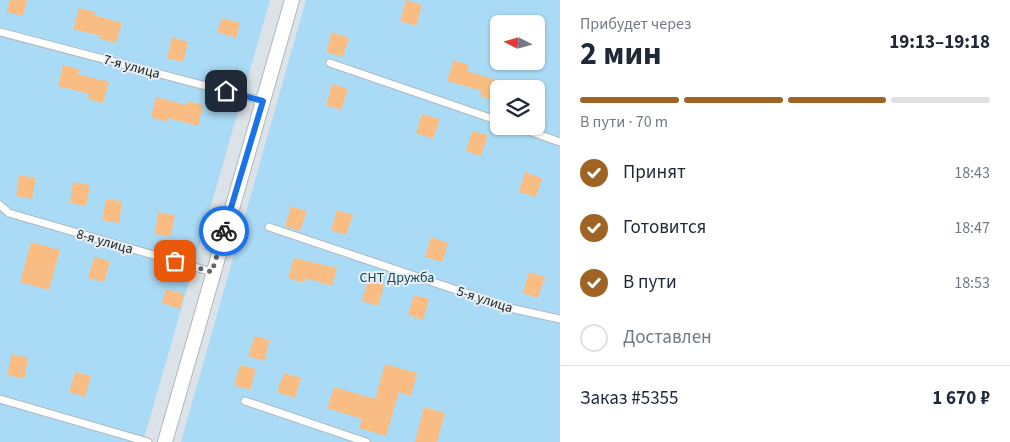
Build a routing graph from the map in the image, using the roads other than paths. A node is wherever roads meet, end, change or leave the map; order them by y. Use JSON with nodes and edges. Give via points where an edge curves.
{"nodes":[{"id":1,"x":292,"y":0,"type":"edge"},
{"id":2,"x":0,"y":32,"type":"edge"},
{"id":3,"x":330,"y":63,"type":"dead end"},
{"id":4,"x":263,"y":101,"type":"junction"},
{"id":5,"x":490,"y":118,"type":"edge"},
{"id":6,"x":540,"y":135,"type":"edge"},
{"id":7,"x":560,"y":142,"type":"edge"},
{"id":8,"x":0,"y":206,"type":"edge"},
{"id":9,"x":269,"y":227,"type":"dead end"},
{"id":10,"x":212,"y":272,"type":"junction"},
{"id":11,"x":560,"y":320,"type":"edge"},
{"id":12,"x":0,"y":398,"type":"edge"},
{"id":13,"x":245,"y":401,"type":"dead end"},
{"id":14,"x":148,"y":442,"type":"edge"},
{"id":15,"x":165,"y":442,"type":"edge"},
{"id":16,"x":366,"y":442,"type":"edge"}],
"edges":[{"from":1,"to":4,"type":"street"},
{"from":2,"to":4,"type":"lane","name":"7-я улица"},
{"from":3,"to":5,"type":"lane"},
{"from":4,"to":10,"type":"street"},
{"from":6,"to":7,"type":"lane"},
{"from":8,"to":10,"type":"lane","name":"8-я улица","via":[[9,213]]},
{"from":9,"to":11,"type":"lane","name":"5-я улица","via":[[510,308]]},
{"from":10,"to":15,"type":"street"},
{"from":12,"to":14,"type":"lane"},
{"from":13,"to":16,"type":"lane"}]}
